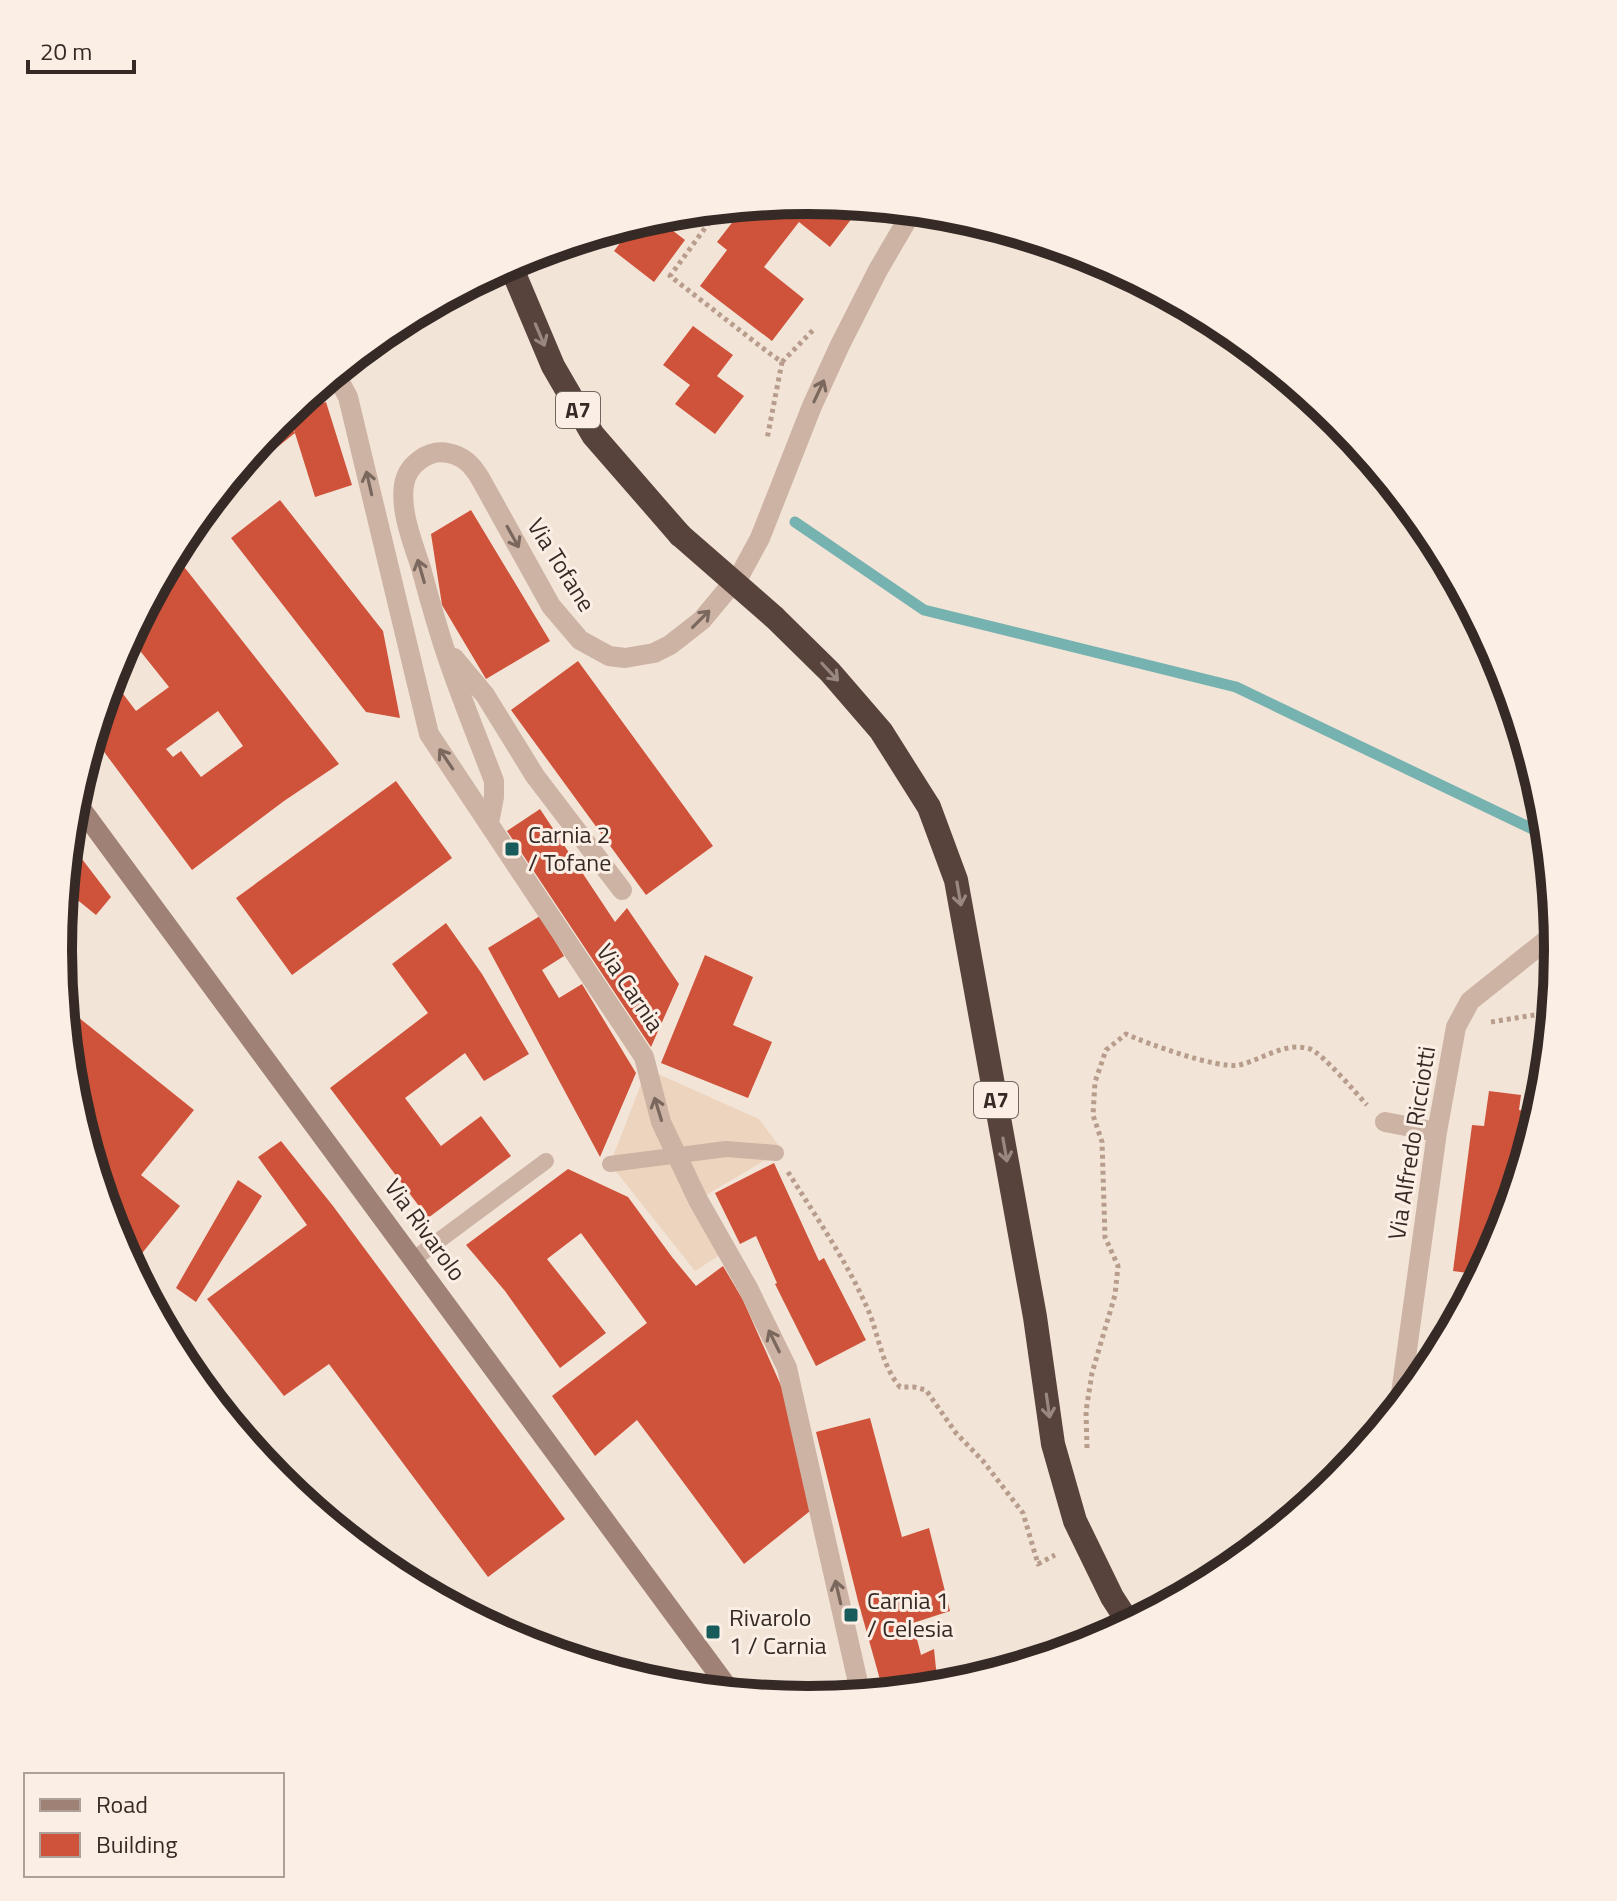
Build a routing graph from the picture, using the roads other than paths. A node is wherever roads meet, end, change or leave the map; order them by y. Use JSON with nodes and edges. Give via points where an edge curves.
{"nodes":[{"id":1,"x":907,"y":220,"type":"edge"},
{"id":2,"x":515,"y":276,"type":"edge"},
{"id":3,"x":340,"y":383,"type":"edge"},
{"id":4,"x":443,"y":646,"type":"junction"},
{"id":5,"x":85,"y":814,"type":"edge"},
{"id":6,"x":489,"y":823,"type":"junction"},
{"id":7,"x":622,"y":890,"type":"dead end"},
{"id":8,"x":1545,"y":941,"type":"edge"},
{"id":9,"x":1385,"y":1122,"type":"road end"},
{"id":10,"x":1437,"y":1132,"type":"junction"},
{"id":11,"x":776,"y":1153,"type":"road end"},
{"id":12,"x":678,"y":1156,"type":"junction"},
{"id":13,"x":546,"y":1161,"type":"dead end"},
{"id":14,"x":610,"y":1164,"type":"dead end"},
{"id":15,"x":414,"y":1259,"type":"junction"},
{"id":16,"x":1402,"y":1387,"type":"edge"},
{"id":17,"x":1124,"y":1616,"type":"edge"},
{"id":18,"x":724,"y":1682,"type":"edge"},
{"id":19,"x":858,"y":1685,"type":"edge"}],
"edges":[{"from":4,"to":1,"type":"street","name":"Via Tofane","one_way":true,"via":[[403,493],[412,467],[439,452],[472,465],[551,606],[580,640],[609,656],[640,656],[670,645],[702,620],[741,573],[760,538],[840,345]]},
{"from":2,"to":17,"type":"highway","number":"A7","one_way":true,"bridge":true,"via":[[553,366],[593,435],[680,535],[830,672],[881,731],[929,807],[956,880],[1053,1444],[1075,1521]]},
{"from":6,"to":3,"type":"street","name":"Via Carnia","one_way":true,"via":[[429,734],[348,397]]},
{"from":4,"to":6,"type":"street","name":"Via Tofane","via":[[494,781]]},
{"from":4,"to":7,"type":"street","name":"Via Tofane","via":[[485,695],[535,776]]},
{"from":5,"to":15,"type":"main road","name":"Via Rivarolo"},
{"from":12,"to":6,"type":"street","name":"Via Carnia","one_way":true,"via":[[661,1122],[644,1057]]},
{"from":8,"to":10,"type":"street","name":"Via Alfredo Ricciotti","via":[[1470,1001],[1456,1027]]},
{"from":9,"to":10,"type":"street"},
{"from":10,"to":16,"type":"street","name":"Via Alfredo Ricciotti"},
{"from":11,"to":12,"type":"lane","via":[[726,1149]]},
{"from":12,"to":14,"type":"lane"},
{"from":19,"to":12,"type":"street","name":"Via Carnia","one_way":true,"via":[[787,1368]]},
{"from":13,"to":15,"type":"lane"},
{"from":15,"to":18,"type":"main road","name":"Via Rivarolo"}]}
